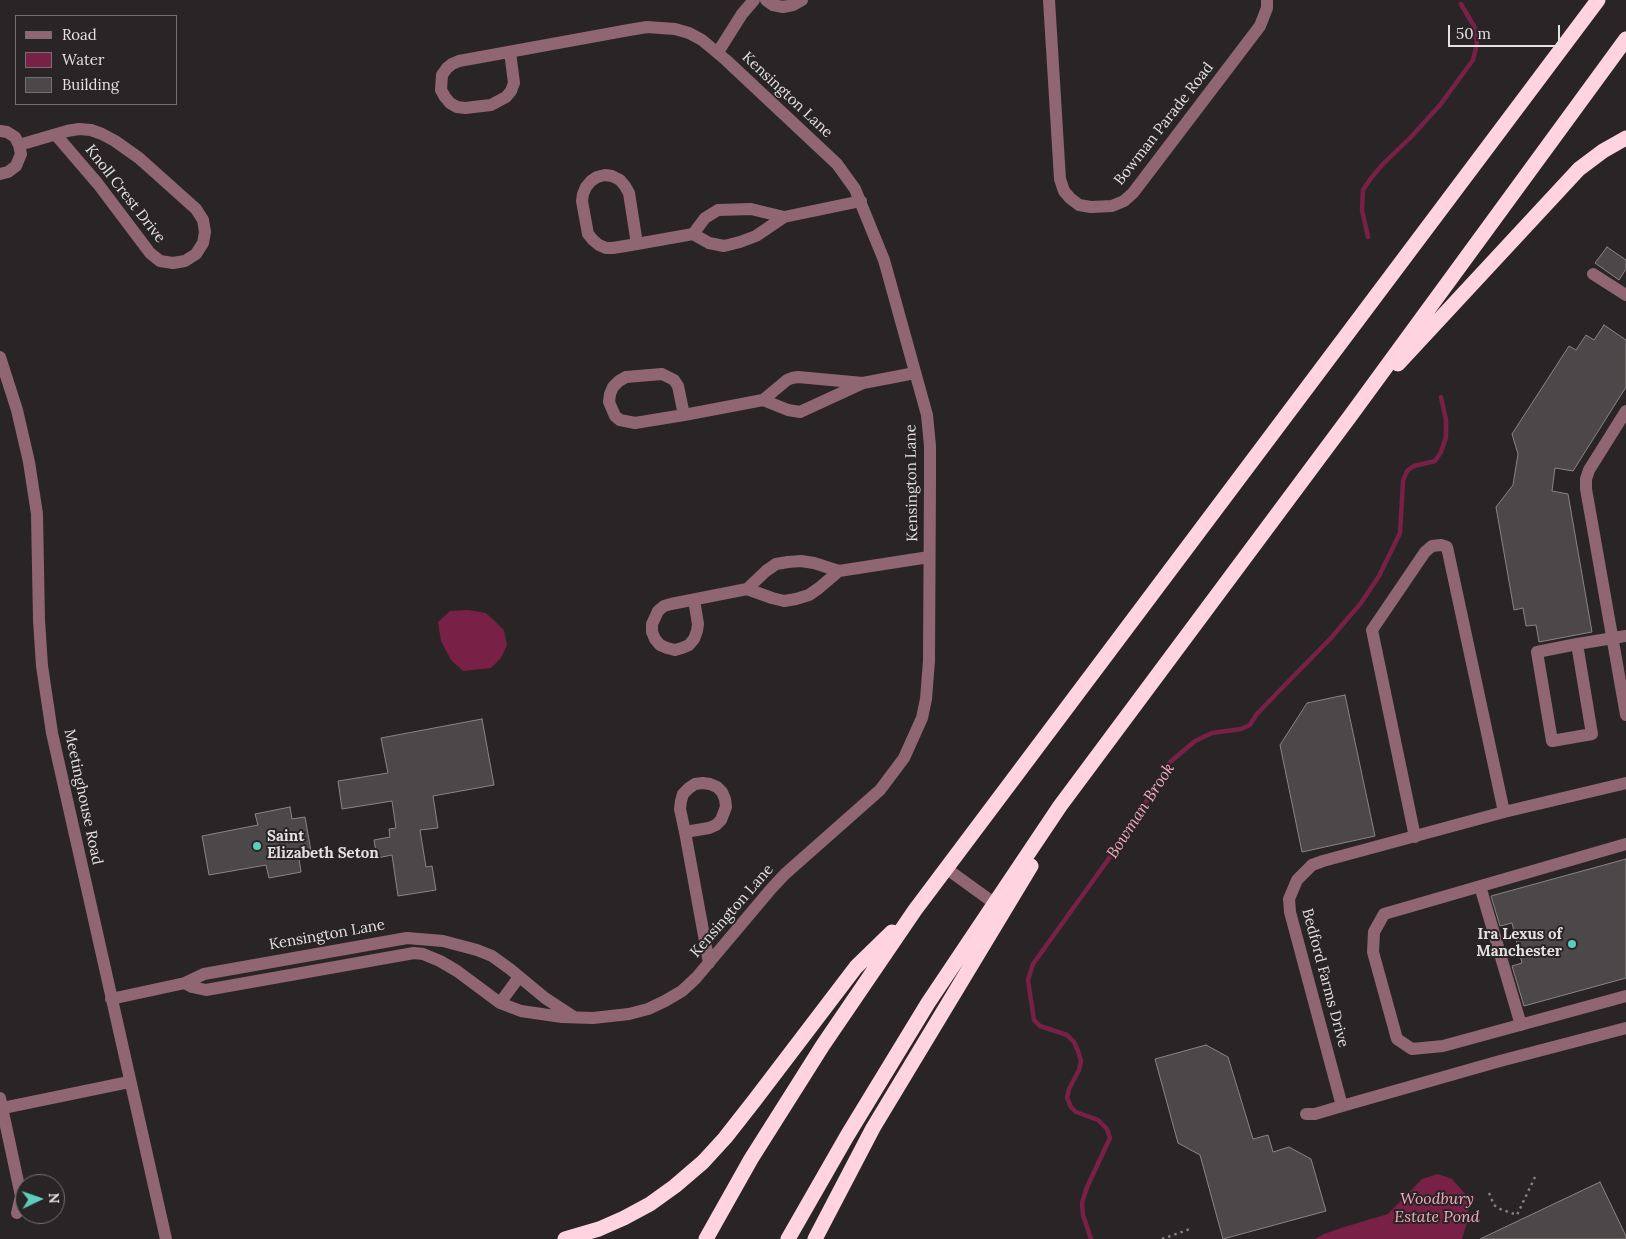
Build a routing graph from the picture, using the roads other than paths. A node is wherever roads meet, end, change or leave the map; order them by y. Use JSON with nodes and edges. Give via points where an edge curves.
{"nodes":[{"id":1,"x":754,"y":0,"type":"edge"},
{"id":2,"x":766,"y":0,"type":"edge"},
{"id":3,"x":802,"y":0,"type":"edge"},
{"id":4,"x":1049,"y":0,"type":"edge"},
{"id":5,"x":1267,"y":0,"type":"edge"},
{"id":6,"x":1598,"y":0,"type":"edge"},
{"id":7,"x":1626,"y":39,"type":"edge"},
{"id":8,"x":510,"y":52,"type":"junction"},
{"id":9,"x":718,"y":52,"type":"junction"},
{"id":10,"x":0,"y":131,"type":"edge"},
{"id":11,"x":56,"y":135,"type":"junction"},
{"id":12,"x":1626,"y":138,"type":"edge"},
{"id":13,"x":20,"y":145,"type":"junction"},
{"id":14,"x":0,"y":174,"type":"edge"},
{"id":15,"x":861,"y":201,"type":"junction"},
{"id":16,"x":784,"y":217,"type":"junction"},
{"id":17,"x":692,"y":234,"type":"junction"},
{"id":18,"x":637,"y":244,"type":"junction"},
{"id":19,"x":1592,"y":274,"type":"dead end"},
{"id":20,"x":1626,"y":295,"type":"edge"},
{"id":21,"x":0,"y":357,"type":"edge"},
{"id":22,"x":915,"y":373,"type":"junction"},
{"id":23,"x":863,"y":383,"type":"junction"},
{"id":24,"x":762,"y":400,"type":"junction"},
{"id":25,"x":1626,"y":410,"type":"edge"},
{"id":26,"x":684,"y":415,"type":"junction"},
{"id":27,"x":1351,"y":415,"type":"junction"},
{"id":28,"x":929,"y":557,"type":"junction"},
{"id":29,"x":839,"y":571,"type":"junction"},
{"id":30,"x":747,"y":589,"type":"junction"},
{"id":31,"x":694,"y":600,"type":"dead end"},
{"id":32,"x":1626,"y":636,"type":"edge"},
{"id":33,"x":1613,"y":639,"type":"junction"},
{"id":34,"x":1577,"y":644,"type":"junction"},
{"id":35,"x":1626,"y":715,"type":"edge"},
{"id":36,"x":1626,"y":783,"type":"edge"},
{"id":37,"x":1060,"y":806,"type":"junction"},
{"id":38,"x":1504,"y":812,"type":"junction"},
{"id":39,"x":685,"y":832,"type":"dead end"},
{"id":40,"x":1414,"y":837,"type":"junction"},
{"id":41,"x":1626,"y":844,"type":"edge"},
{"id":42,"x":947,"y":869,"type":"junction"},
{"id":43,"x":1480,"y":886,"type":"junction"},
{"id":44,"x":994,"y":903,"type":"junction"},
{"id":45,"x":915,"y":910,"type":"junction"},
{"id":46,"x":364,"y":945,"type":"junction"},
{"id":47,"x":367,"y":961,"type":"junction"},
{"id":48,"x":709,"y":963,"type":"junction"},
{"id":49,"x":210,"y":973,"type":"junction"},
{"id":50,"x":519,"y":977,"type":"junction"},
{"id":51,"x":186,"y":982,"type":"junction"},
{"id":52,"x":212,"y":988,"type":"junction"},
{"id":53,"x":1626,"y":996,"type":"edge"},
{"id":54,"x":112,"y":999,"type":"junction"},
{"id":55,"x":500,"y":1003,"type":"junction"},
{"id":56,"x":575,"y":1018,"type":"junction"},
{"id":57,"x":1520,"y":1025,"type":"junction"},
{"id":58,"x":1626,"y":1028,"type":"edge"},
{"id":59,"x":129,"y":1082,"type":"junction"},
{"id":60,"x":1,"y":1103,"type":"edge"},
{"id":61,"x":1342,"y":1106,"type":"junction"},
{"id":62,"x":1306,"y":1114,"type":"dead end"},
{"id":63,"x":16,"y":1174,"type":"edge"},
{"id":64,"x":166,"y":1239,"type":"edge"},
{"id":65,"x":565,"y":1239,"type":"edge"},
{"id":66,"x":706,"y":1239,"type":"edge"},
{"id":67,"x":788,"y":1239,"type":"edge"},
{"id":68,"x":815,"y":1239,"type":"edge"}],
"edges":[{"from":1,"to":9,"type":"street"},
{"from":2,"to":3,"type":"street","via":[[783,7]]},
{"from":4,"to":5,"type":"street","name":"Bowman Parade Road","via":[[1060,179],[1070,198],[1079,205],[1091,207],[1112,206],[1133,193],[1260,26]]},
{"from":6,"to":42,"type":"highway"},
{"from":7,"to":27,"type":"highway"},
{"from":8,"to":8,"type":"street","name":"Kensington Lane","via":[[452,64],[442,75],[441,90],[445,97],[457,107],[465,108],[491,105],[506,97],[514,83]]},
{"from":8,"to":9,"type":"street","name":"Kensington Lane","via":[[655,27],[688,33]]},
{"from":9,"to":15,"type":"street","name":"Kensington Lane","via":[[836,164]]},
{"from":10,"to":13,"type":"street","via":[[11,134]]},
{"from":11,"to":11,"type":"street","name":"Knoll Crest Drive","via":[[79,129],[91,130],[115,141],[138,158],[200,214],[204,238],[196,254],[185,261],[172,263],[160,261],[150,253]]},
{"from":11,"to":13,"type":"street","name":"Knoll Crest Drive"},
{"from":12,"to":27,"type":"highway","via":[[1579,169]]},
{"from":13,"to":14,"type":"street","via":[[16,166]]},
{"from":15,"to":16,"type":"street"},
{"from":15,"to":22,"type":"street","name":"Kensington Lane","via":[[884,260]]},
{"from":16,"to":17,"type":"street","via":[[756,236],[724,246]]},
{"from":16,"to":17,"type":"street","via":[[751,209],[718,210],[705,218]]},
{"from":17,"to":18,"type":"street"},
{"from":18,"to":18,"type":"street","via":[[606,248],[598,245],[588,234],[583,194],[597,177],[612,176],[625,186]]},
{"from":19,"to":20,"type":"street"},
{"from":21,"to":54,"type":"street","name":"Meetinghouse Road","via":[[17,410],[35,505],[42,666],[52,733]]},
{"from":22,"to":23,"type":"street"},
{"from":22,"to":28,"type":"street","name":"Kensington Lane","via":[[927,415],[930,446]]},
{"from":23,"to":24,"type":"street","via":[[792,378]]},
{"from":23,"to":24,"type":"street","via":[[800,412]]},
{"from":24,"to":26,"type":"street"},
{"from":25,"to":33,"type":"street","via":[[1586,479]]},
{"from":26,"to":26,"type":"street","via":[[627,423],[615,416],[609,402],[610,394],[613,387],[626,377],[662,374],[669,376],[678,386]]},
{"from":27,"to":37,"type":"highway"},
{"from":28,"to":29,"type":"street"},
{"from":28,"to":48,"type":"street","name":"Kensington Lane","via":[[926,699],[922,718],[904,758],[880,790],[775,884]]},
{"from":29,"to":30,"type":"street","via":[[814,591],[796,599],[778,600]]},
{"from":29,"to":30,"type":"street","via":[[801,561],[776,564]]},
{"from":30,"to":31,"type":"street"},
{"from":32,"to":33,"type":"street"},
{"from":33,"to":34,"type":"street"},
{"from":33,"to":35,"type":"street"},
{"from":34,"to":34,"type":"street","via":[[1537,652],[1552,741],[1592,734]]},
{"from":36,"to":38,"type":"street","name":"Bedford Farms Drive"},
{"from":37,"to":44,"type":"highway"},
{"from":37,"to":68,"type":"highway","via":[[1034,861],[873,1128]]},
{"from":38,"to":40,"type":"street","name":"Bedford Farms Drive"},
{"from":38,"to":40,"type":"street","via":[[1447,548],[1432,546],[1372,630]]},
{"from":39,"to":48,"type":"street"},
{"from":40,"to":61,"type":"street","name":"Bedford Farms Drive","via":[[1312,865],[1297,880],[1290,899],[1290,912]]},
{"from":41,"to":43,"type":"street"},
{"from":42,"to":44,"type":"street"},
{"from":42,"to":45,"type":"highway"},
{"from":43,"to":57,"type":"street"},
{"from":43,"to":57,"type":"street","via":[[1384,914],[1374,932],[1373,952],[1397,1038],[1412,1049],[1443,1046]]},
{"from":44,"to":67,"type":"highway","via":[[889,1067]]},
{"from":45,"to":65,"type":"highway","via":[[856,967],[703,1162],[675,1186],[641,1208],[599,1230]]},
{"from":45,"to":66,"type":"highway","via":[[751,1159]]},
{"from":46,"to":47,"type":"street"},
{"from":46,"to":49,"type":"street","name":"Kensington Lane"},
{"from":46,"to":50,"type":"street","name":"Kensington Lane","via":[[407,938],[443,942],[492,956]]},
{"from":47,"to":52,"type":"street","name":"Kensington Lane"},
{"from":47,"to":55,"type":"street","name":"Kensington Lane","via":[[423,954],[457,971]]},
{"from":48,"to":56,"type":"street","name":"Kensington Lane","via":[[682,990],[648,1008],[611,1017]]},
{"from":49,"to":51,"type":"street","name":"Kensington Lane"},
{"from":49,"to":52,"type":"street"},
{"from":50,"to":55,"type":"street"},
{"from":50,"to":56,"type":"street","name":"Kensington Lane"},
{"from":51,"to":52,"type":"street","name":"Kensington Lane","via":[[200,989]]},
{"from":51,"to":54,"type":"street","name":"Kensington Lane"},
{"from":53,"to":57,"type":"street"},
{"from":54,"to":59,"type":"street","name":"Meetinghouse Road"},
{"from":55,"to":56,"type":"street","name":"Kensington Lane","via":[[521,1011]]},
{"from":58,"to":61,"type":"street"},
{"from":59,"to":60,"type":"street"},
{"from":59,"to":64,"type":"street","name":"Meetinghouse Road"},
{"from":60,"to":63,"type":"street"},
{"from":61,"to":62,"type":"street"}]}
